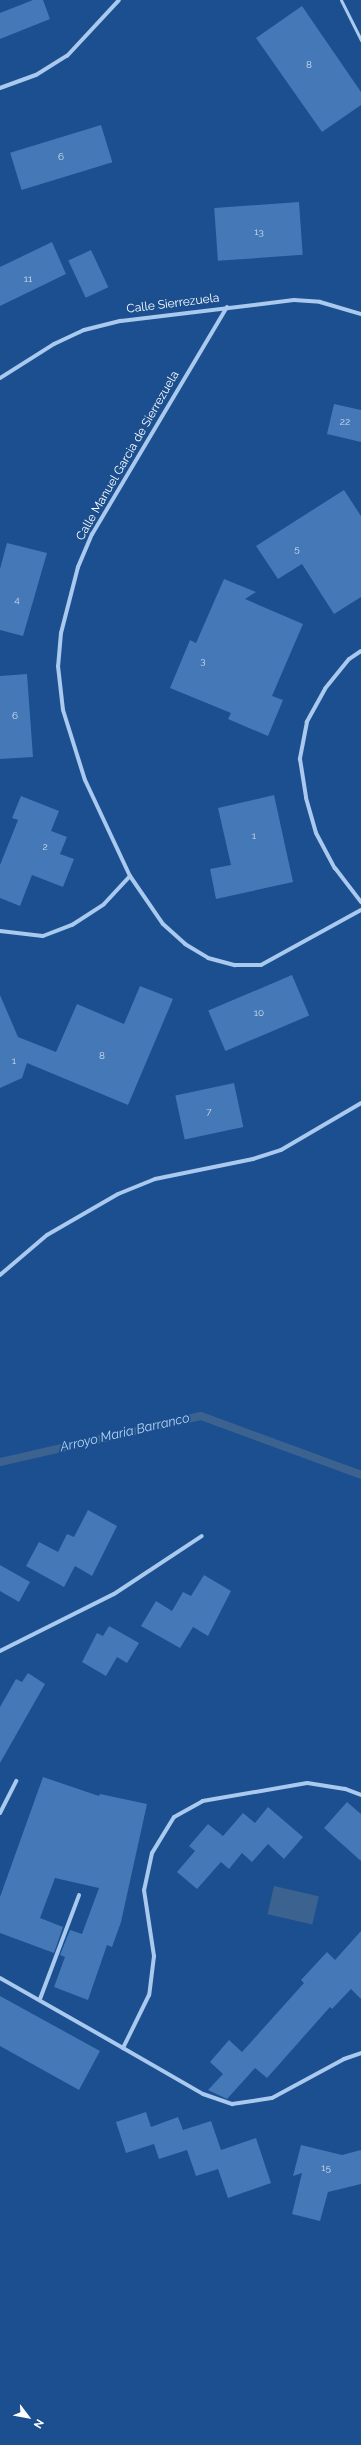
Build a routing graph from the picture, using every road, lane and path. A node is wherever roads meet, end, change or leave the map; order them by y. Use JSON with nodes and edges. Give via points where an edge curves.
{"nodes":[{"id":1,"x":119,"y":0,"type":"edge"},
{"id":2,"x":341,"y":0,"type":"edge"},
{"id":3,"x":361,"y":40,"type":"edge"},
{"id":4,"x":0,"y":88,"type":"edge"},
{"id":5,"x":227,"y":307,"type":"junction"},
{"id":6,"x":361,"y":314,"type":"edge"},
{"id":7,"x":0,"y":378,"type":"edge"},
{"id":8,"x":361,"y":651,"type":"edge"},
{"id":9,"x":130,"y":876,"type":"junction"},
{"id":10,"x":361,"y":902,"type":"edge"},
{"id":11,"x":361,"y":910,"type":"edge"},
{"id":12,"x":0,"y":931,"type":"edge"},
{"id":13,"x":361,"y":1103,"type":"edge"},
{"id":14,"x":0,"y":1275,"type":"edge"},
{"id":15,"x":202,"y":1536,"type":"dead end"},
{"id":16,"x":0,"y":1651,"type":"edge"},
{"id":17,"x":16,"y":1781,"type":"dead end"},
{"id":18,"x":361,"y":1795,"type":"edge"},
{"id":19,"x":0,"y":1813,"type":"edge"},
{"id":20,"x":79,"y":1895,"type":"dead end"},
{"id":21,"x":0,"y":1978,"type":"edge"},
{"id":22,"x":40,"y":2000,"type":"junction"},
{"id":23,"x":123,"y":2048,"type":"junction"},
{"id":24,"x":361,"y":2053,"type":"edge"}],
"edges":[{"from":1,"to":4,"type":"street","via":[[67,56],[36,75]]},
{"from":2,"to":3,"type":"lane"},
{"from":5,"to":6,"type":"street","name":"Calle Sierrezuela","via":[[294,300],[320,302]]},
{"from":5,"to":7,"type":"street","name":"Calle Sierrezuela","via":[[154,315],[84,330],[21,363]]},
{"from":5,"to":9,"type":"street","name":"Calle Manuel Garcia de Sierrezuela","via":[[92,534],[67,602],[58,666],[62,710],[73,748]]},
{"from":8,"to":10,"type":"street","via":[[349,659],[325,689],[307,722],[300,759],[306,798],[316,833],[334,868]]},
{"from":9,"to":11,"type":"street","name":"Calle Manuel Garcia de Sierrezuela","via":[[163,924],[185,944],[208,958],[235,965],[262,965]]},
{"from":9,"to":12,"type":"street","via":[[104,904],[72,926],[43,936]]},
{"from":13,"to":14,"type":"street","via":[[281,1150],[253,1159],[155,1179],[118,1194],[47,1235]]},
{"from":15,"to":16,"type":"street","via":[[114,1594]]},
{"from":17,"to":19,"type":"street"},
{"from":18,"to":23,"type":"street","via":[[345,1789],[308,1783],[203,1801],[174,1817],[152,1852],[144,1890],[154,1956],[149,1995]]},
{"from":20,"to":22,"type":"street"},
{"from":21,"to":22,"type":"street"},
{"from":22,"to":23,"type":"street"},
{"from":23,"to":24,"type":"street","via":[[202,2094],[232,2104],[272,2098],[344,2058]]}]}
